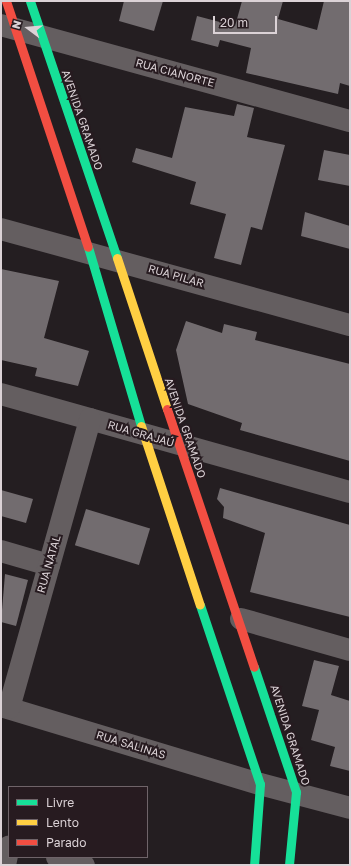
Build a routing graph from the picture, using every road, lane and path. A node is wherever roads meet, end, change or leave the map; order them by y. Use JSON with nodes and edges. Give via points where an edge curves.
{"nodes":[{"id":1,"x":6,"y":1,"type":"edge"},
{"id":2,"x":30,"y":1,"type":"edge"},
{"id":3,"x":8,"y":27,"type":"edge"},
{"id":4,"x":41,"y":37,"type":"junction"},
{"id":5,"x":350,"y":121,"type":"edge"},
{"id":6,"x":1,"y":229,"type":"edge"},
{"id":7,"x":90,"y":253,"type":"junction"},
{"id":8,"x":118,"y":260,"type":"junction"},
{"id":9,"x":350,"y":325,"type":"edge"},
{"id":10,"x":1,"y":394,"type":"edge"},
{"id":11,"x":90,"y":419,"type":"junction"},
{"id":12,"x":143,"y":433,"type":"junction"},
{"id":13,"x":177,"y":445,"type":"junction"},
{"id":14,"x":350,"y":492,"type":"edge"},
{"id":15,"x":1,"y":551,"type":"edge"},
{"id":16,"x":49,"y":565,"type":"junction"},
{"id":17,"x":241,"y":619,"type":"junction"},
{"id":18,"x":350,"y":650,"type":"edge"},
{"id":19,"x":5,"y":707,"type":"edge"},
{"id":20,"x":260,"y":784,"type":"junction"},
{"id":21,"x":296,"y":792,"type":"junction"},
{"id":22,"x":350,"y":808,"type":"edge"},
{"id":23,"x":8,"y":849,"type":"edge"},
{"id":24,"x":60,"y":858,"type":"edge"},
{"id":25,"x":5,"y":865,"type":"edge"},
{"id":26,"x":84,"y":865,"type":"edge"},
{"id":27,"x":254,"y":865,"type":"edge"},
{"id":28,"x":289,"y":865,"type":"edge"}],
"edges":[{"from":1,"to":3,"type":"street"},
{"from":2,"to":4,"type":"street","name":"AVENIDA GRAMADO"},
{"from":3,"to":4,"type":"street","name":"RUA CIANORTE"},
{"from":3,"to":7,"type":"street"},
{"from":4,"to":5,"type":"street","name":"RUA CIANORTE"},
{"from":4,"to":8,"type":"street","name":"AVENIDA GRAMADO"},
{"from":6,"to":7,"type":"street","name":"RUA PILAR"},
{"from":7,"to":8,"type":"street","name":"RUA PILAR"},
{"from":7,"to":12,"type":"street"},
{"from":8,"to":9,"type":"street","name":"RUA PILAR"},
{"from":8,"to":13,"type":"street","name":"AVENIDA GRAMADO"},
{"from":10,"to":11,"type":"street","name":"RUA GRAJAÚ"},
{"from":11,"to":12,"type":"street","name":"RUA GRAJAÚ"},
{"from":11,"to":16,"type":"street","name":"RUA NATAL"},
{"from":12,"to":13,"type":"street","name":"RUA GRAJAÚ"},
{"from":12,"to":20,"type":"street"},
{"from":13,"to":14,"type":"street","name":"RUA GRAJAÚ"},
{"from":13,"to":17,"type":"street","name":"AVENIDA GRAMADO"},
{"from":15,"to":16,"type":"street"},
{"from":16,"to":19,"type":"street","name":"RUA NATAL"},
{"from":17,"to":18,"type":"street"},
{"from":17,"to":21,"type":"street","name":"AVENIDA GRAMADO"},
{"from":19,"to":20,"type":"street","name":"RUA SALINAS"},
{"from":20,"to":21,"type":"street","name":"RUA SALINAS"},
{"from":20,"to":27,"type":"street"},
{"from":21,"to":22,"type":"street","name":"RUA SALINAS"},
{"from":21,"to":28,"type":"street","name":"AVENIDA GRAMADO"},
{"from":23,"to":25,"type":"street"},
{"from":24,"to":26,"type":"street"}]}
